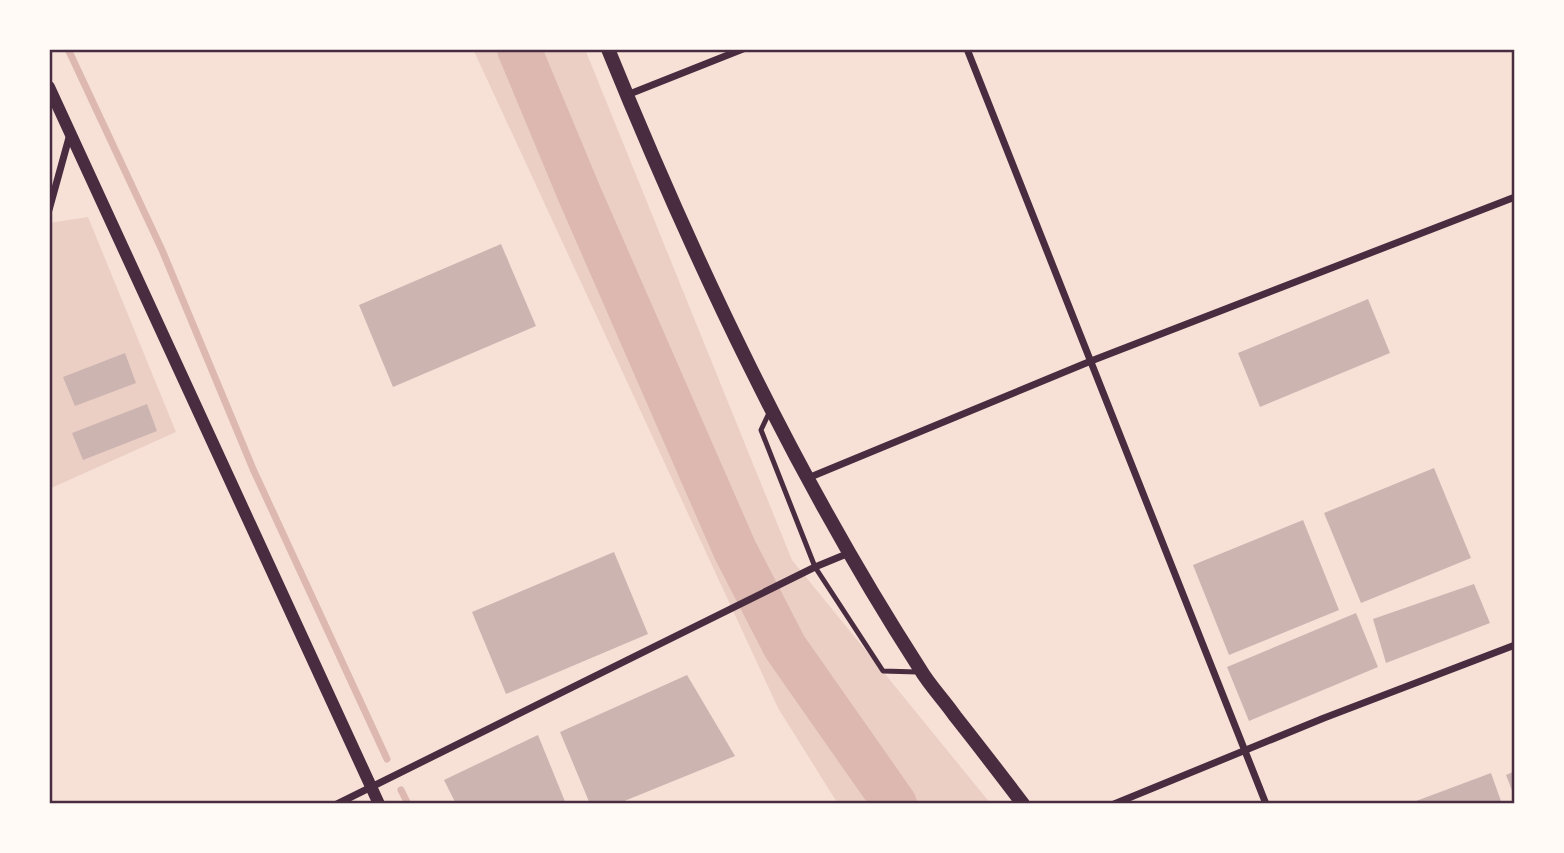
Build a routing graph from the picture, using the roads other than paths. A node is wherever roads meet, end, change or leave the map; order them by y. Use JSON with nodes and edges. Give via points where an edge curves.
{"nodes":[{"id":1,"x":608,"y":49,"type":"edge"},
{"id":2,"x":743,"y":49,"type":"edge"},
{"id":3,"x":967,"y":49,"type":"edge"},
{"id":4,"x":49,"y":87,"type":"edge"},
{"id":5,"x":627,"y":95,"type":"junction"},
{"id":6,"x":70,"y":134,"type":"junction"},
{"id":7,"x":1515,"y":197,"type":"edge"},
{"id":8,"x":49,"y":210,"type":"edge"},
{"id":9,"x":1090,"y":361,"type":"junction"},
{"id":10,"x":771,"y":408,"type":"junction"},
{"id":11,"x":808,"y":478,"type":"junction"},
{"id":12,"x":849,"y":553,"type":"junction"},
{"id":13,"x":815,"y":567,"type":"junction"},
{"id":14,"x":1515,"y":645,"type":"edge"},
{"id":15,"x":921,"y":672,"type":"junction"},
{"id":16,"x":1246,"y":750,"type":"junction"},
{"id":17,"x":372,"y":788,"type":"junction"},
{"id":18,"x":337,"y":804,"type":"edge"},
{"id":19,"x":379,"y":804,"type":"edge"},
{"id":20,"x":1023,"y":804,"type":"edge"},
{"id":21,"x":1114,"y":804,"type":"edge"},
{"id":22,"x":1266,"y":804,"type":"edge"}],
"edges":[{"from":1,"to":5,"type":"main road"},
{"from":2,"to":5,"type":"street"},
{"from":3,"to":9,"type":"street"},
{"from":4,"to":6,"type":"street"},
{"from":5,"to":10,"type":"main road","via":[[668,195]]},
{"from":6,"to":8,"type":"street"},
{"from":6,"to":17,"type":"street"},
{"from":7,"to":9,"type":"street"},
{"from":9,"to":11,"type":"street"},
{"from":9,"to":16,"type":"street"},
{"from":10,"to":11,"type":"main road"},
{"from":10,"to":13,"type":"lane","via":[[761,430]]},
{"from":11,"to":12,"type":"main road"},
{"from":12,"to":13,"type":"street"},
{"from":12,"to":15,"type":"main road"},
{"from":13,"to":15,"type":"lane","via":[[883,671]]},
{"from":13,"to":17,"type":"street"},
{"from":14,"to":16,"type":"street"},
{"from":15,"to":20,"type":"main road"},
{"from":16,"to":21,"type":"street"},
{"from":16,"to":22,"type":"street"},
{"from":17,"to":18,"type":"street"},
{"from":17,"to":19,"type":"street"}]}
